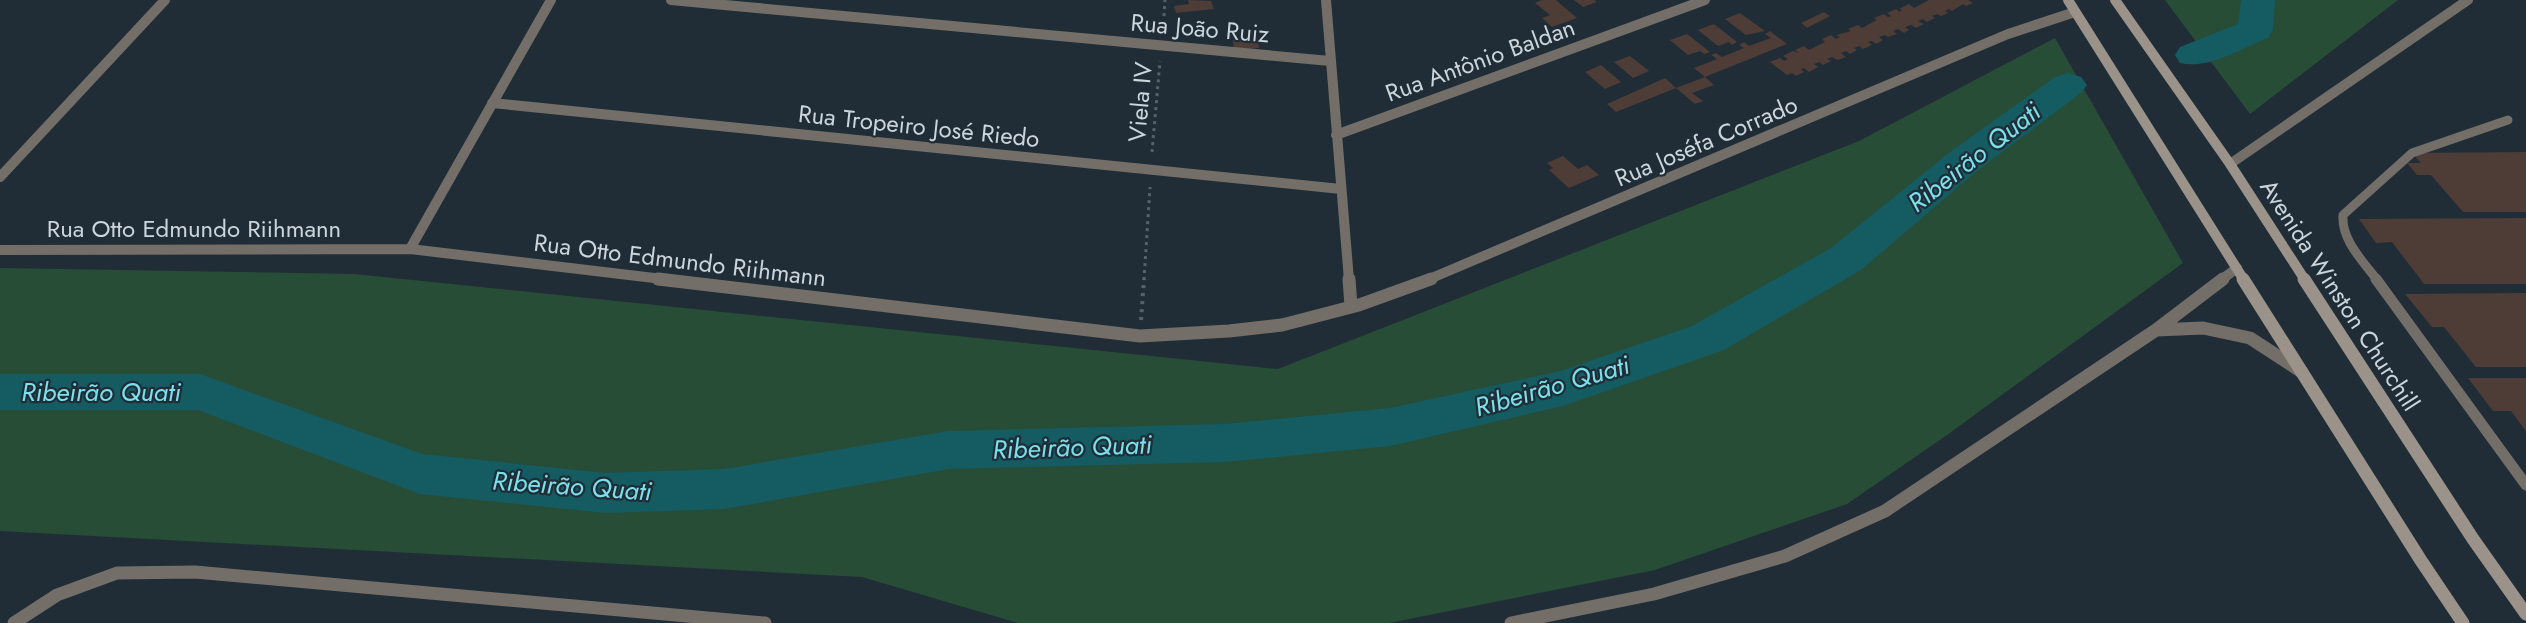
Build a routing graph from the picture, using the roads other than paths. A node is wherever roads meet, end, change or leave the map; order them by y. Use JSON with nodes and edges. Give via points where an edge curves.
{"nodes":[{"id":1,"x":165,"y":0,"type":"edge"},
{"id":2,"x":551,"y":0,"type":"edge"},
{"id":3,"x":671,"y":0,"type":"edge"},
{"id":4,"x":1326,"y":0,"type":"edge"},
{"id":5,"x":1705,"y":0,"type":"edge"},
{"id":6,"x":2068,"y":0,"type":"edge"},
{"id":7,"x":2115,"y":0,"type":"edge"},
{"id":8,"x":2468,"y":0,"type":"edge"},
{"id":9,"x":2075,"y":12,"type":"junction"},
{"id":10,"x":1330,"y":61,"type":"junction"},
{"id":11,"x":492,"y":103,"type":"junction"},
{"id":12,"x":2508,"y":120,"type":"dead end"},
{"id":13,"x":1336,"y":135,"type":"junction"},
{"id":14,"x":2230,"y":164,"type":"junction"},
{"id":15,"x":0,"y":177,"type":"edge"},
{"id":16,"x":1341,"y":189,"type":"junction"},
{"id":17,"x":410,"y":249,"type":"junction"},
{"id":18,"x":0,"y":250,"type":"edge"},
{"id":19,"x":2237,"y":268,"type":"junction"},
{"id":20,"x":1352,"y":306,"type":"junction"},
{"id":21,"x":2156,"y":330,"type":"junction"},
{"id":22,"x":2304,"y":373,"type":"junction"},
{"id":23,"x":2526,"y":485,"type":"edge"},
{"id":24,"x":2526,"y":614,"type":"edge"},
{"id":25,"x":14,"y":623,"type":"edge"},
{"id":26,"x":765,"y":623,"type":"edge"},
{"id":27,"x":1511,"y":623,"type":"edge"},
{"id":28,"x":2463,"y":623,"type":"edge"}],
"edges":[{"from":1,"to":15,"type":"street"},
{"from":2,"to":11,"type":"street"},
{"from":3,"to":10,"type":"street","name":"Rua João Ruiz"},
{"from":4,"to":10,"type":"street"},
{"from":5,"to":13,"type":"street","name":"Rua Antônio Baldan"},
{"from":6,"to":9,"type":"main road"},
{"from":7,"to":14,"type":"main road","name":"Avenida Winston Churchill"},
{"from":8,"to":14,"type":"street"},
{"from":9,"to":19,"type":"main road"},
{"from":9,"to":20,"type":"street","name":"Rua Joséfa Corrado","via":[[2008,34],[1484,258]]},
{"from":10,"to":13,"type":"street"},
{"from":11,"to":16,"type":"street","name":"Rua Tropeiro José Riedo"},
{"from":11,"to":17,"type":"street"},
{"from":12,"to":23,"type":"lane","via":[[2412,153],[2343,215],[2342,227]]},
{"from":13,"to":16,"type":"street"},
{"from":14,"to":24,"type":"main road","name":"Avenida Winston Churchill","via":[[2473,539]]},
{"from":16,"to":20,"type":"street"},
{"from":17,"to":18,"type":"street","name":"Rua Otto Edmundo Riihmann"},
{"from":17,"to":20,"type":"street","name":"Rua Otto Edmundo Riihmann","via":[[1140,336],[1216,333],[1284,324]]},
{"from":19,"to":21,"type":"street"},
{"from":19,"to":22,"type":"main road"},
{"from":21,"to":22,"type":"street","via":[[2203,328],[2250,338]]},
{"from":21,"to":27,"type":"street","via":[[1884,511],[1795,552],[1654,594]]},
{"from":22,"to":28,"type":"main road"},
{"from":25,"to":26,"type":"street","via":[[57,595],[117,573],[195,572]]}]}
